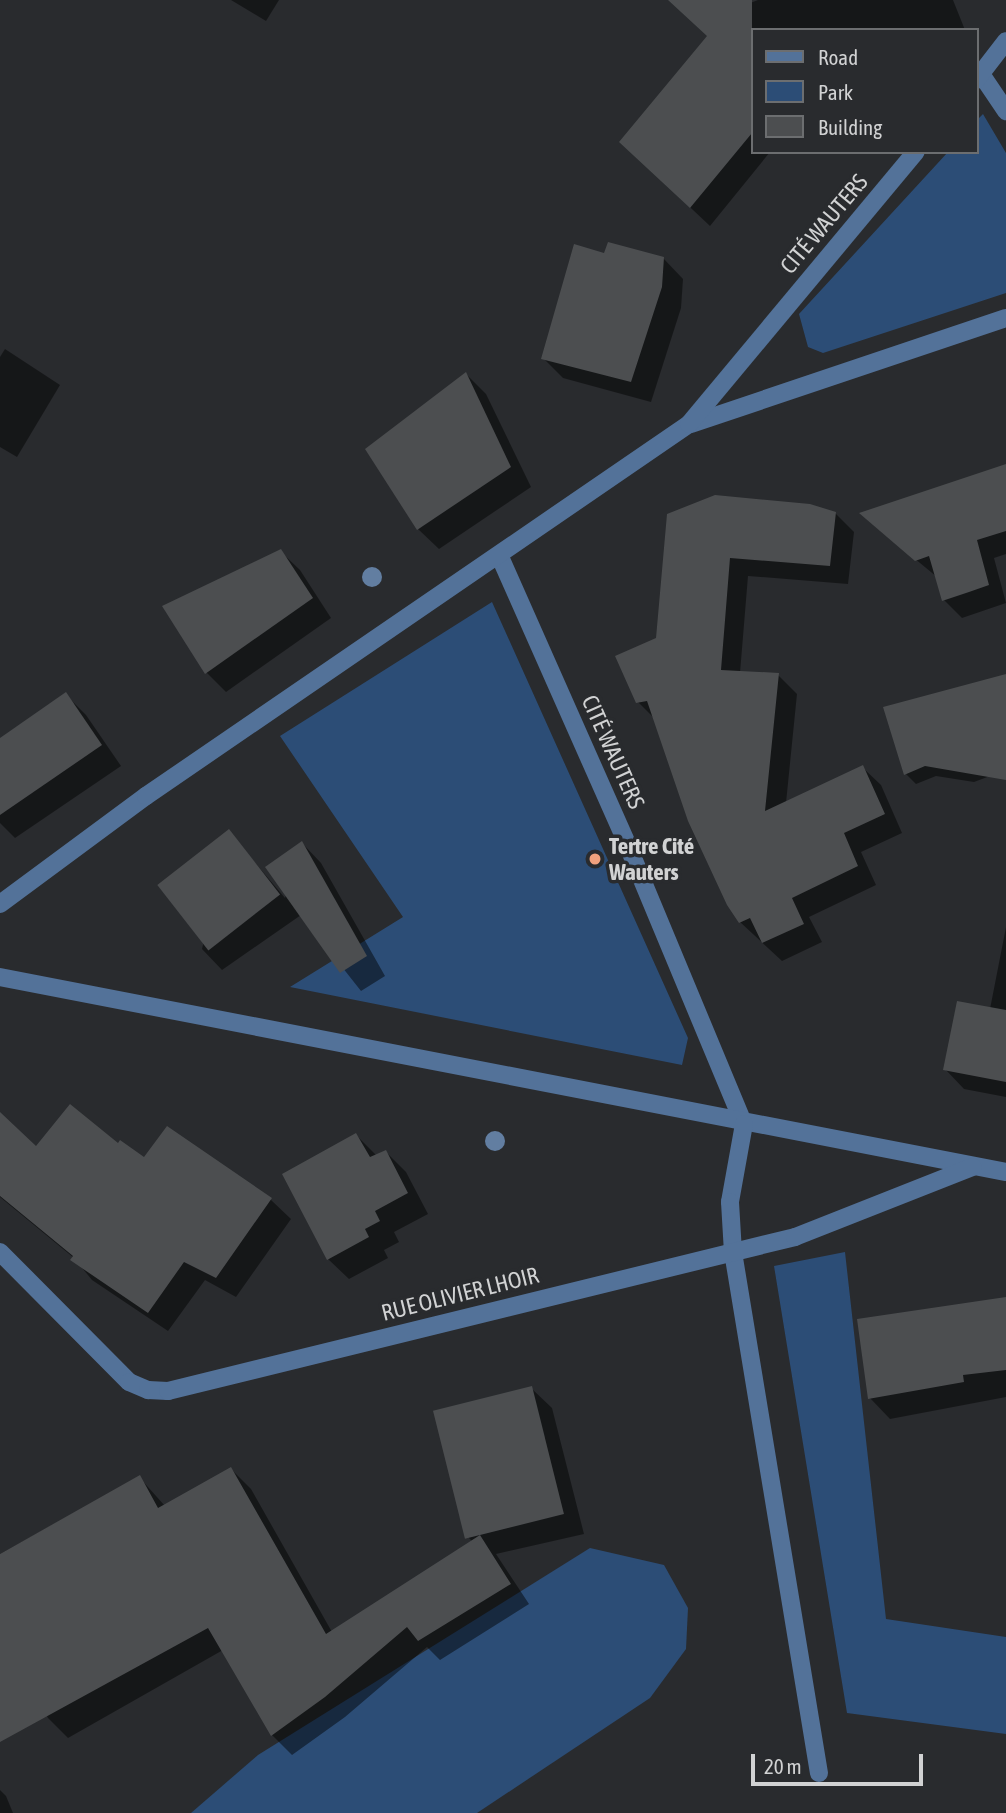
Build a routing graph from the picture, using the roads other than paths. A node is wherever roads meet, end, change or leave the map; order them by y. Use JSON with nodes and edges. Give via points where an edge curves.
{"nodes":[{"id":1,"x":1006,"y":41,"type":"edge"},
{"id":2,"x":979,"y":77,"type":"edge"},
{"id":3,"x":1006,"y":111,"type":"edge"},
{"id":4,"x":914,"y":154,"type":"edge"},
{"id":5,"x":1006,"y":318,"type":"edge"},
{"id":6,"x":689,"y":424,"type":"junction"},
{"id":7,"x":500,"y":557,"type":"junction"},
{"id":8,"x":0,"y":904,"type":"edge"},
{"id":9,"x":0,"y":977,"type":"edge"},
{"id":10,"x":744,"y":1124,"type":"junction"},
{"id":11,"x":973,"y":1167,"type":"junction"},
{"id":12,"x":1006,"y":1172,"type":"edge"},
{"id":13,"x":0,"y":1252,"type":"edge"},
{"id":14,"x":733,"y":1252,"type":"junction"},
{"id":15,"x":819,"y":1773,"type":"dead end"}],
"edges":[{"from":1,"to":2,"type":"street"},
{"from":2,"to":3,"type":"street"},
{"from":4,"to":6,"type":"street","name":"CITÉ WAUTERS"},
{"from":5,"to":6,"type":"street","name":"CITÉ WAUTERS"},
{"from":6,"to":7,"type":"street","name":"CITÉ WAUTERS"},
{"from":7,"to":8,"type":"street","name":"CITÉ WAUTERS","via":[[146,796]]},
{"from":7,"to":10,"type":"street","name":"CITÉ WAUTERS"},
{"from":9,"to":10,"type":"street"},
{"from":10,"to":11,"type":"street"},
{"from":10,"to":14,"type":"street","via":[[730,1202]]},
{"from":11,"to":12,"type":"street"},
{"from":11,"to":14,"type":"street","name":"RUE OLIVIER LHOIR","via":[[795,1237]]},
{"from":13,"to":14,"type":"street","name":"RUE OLIVIER LHOIR","via":[[130,1382],[148,1390],[168,1391]]},
{"from":14,"to":15,"type":"street"}]}
